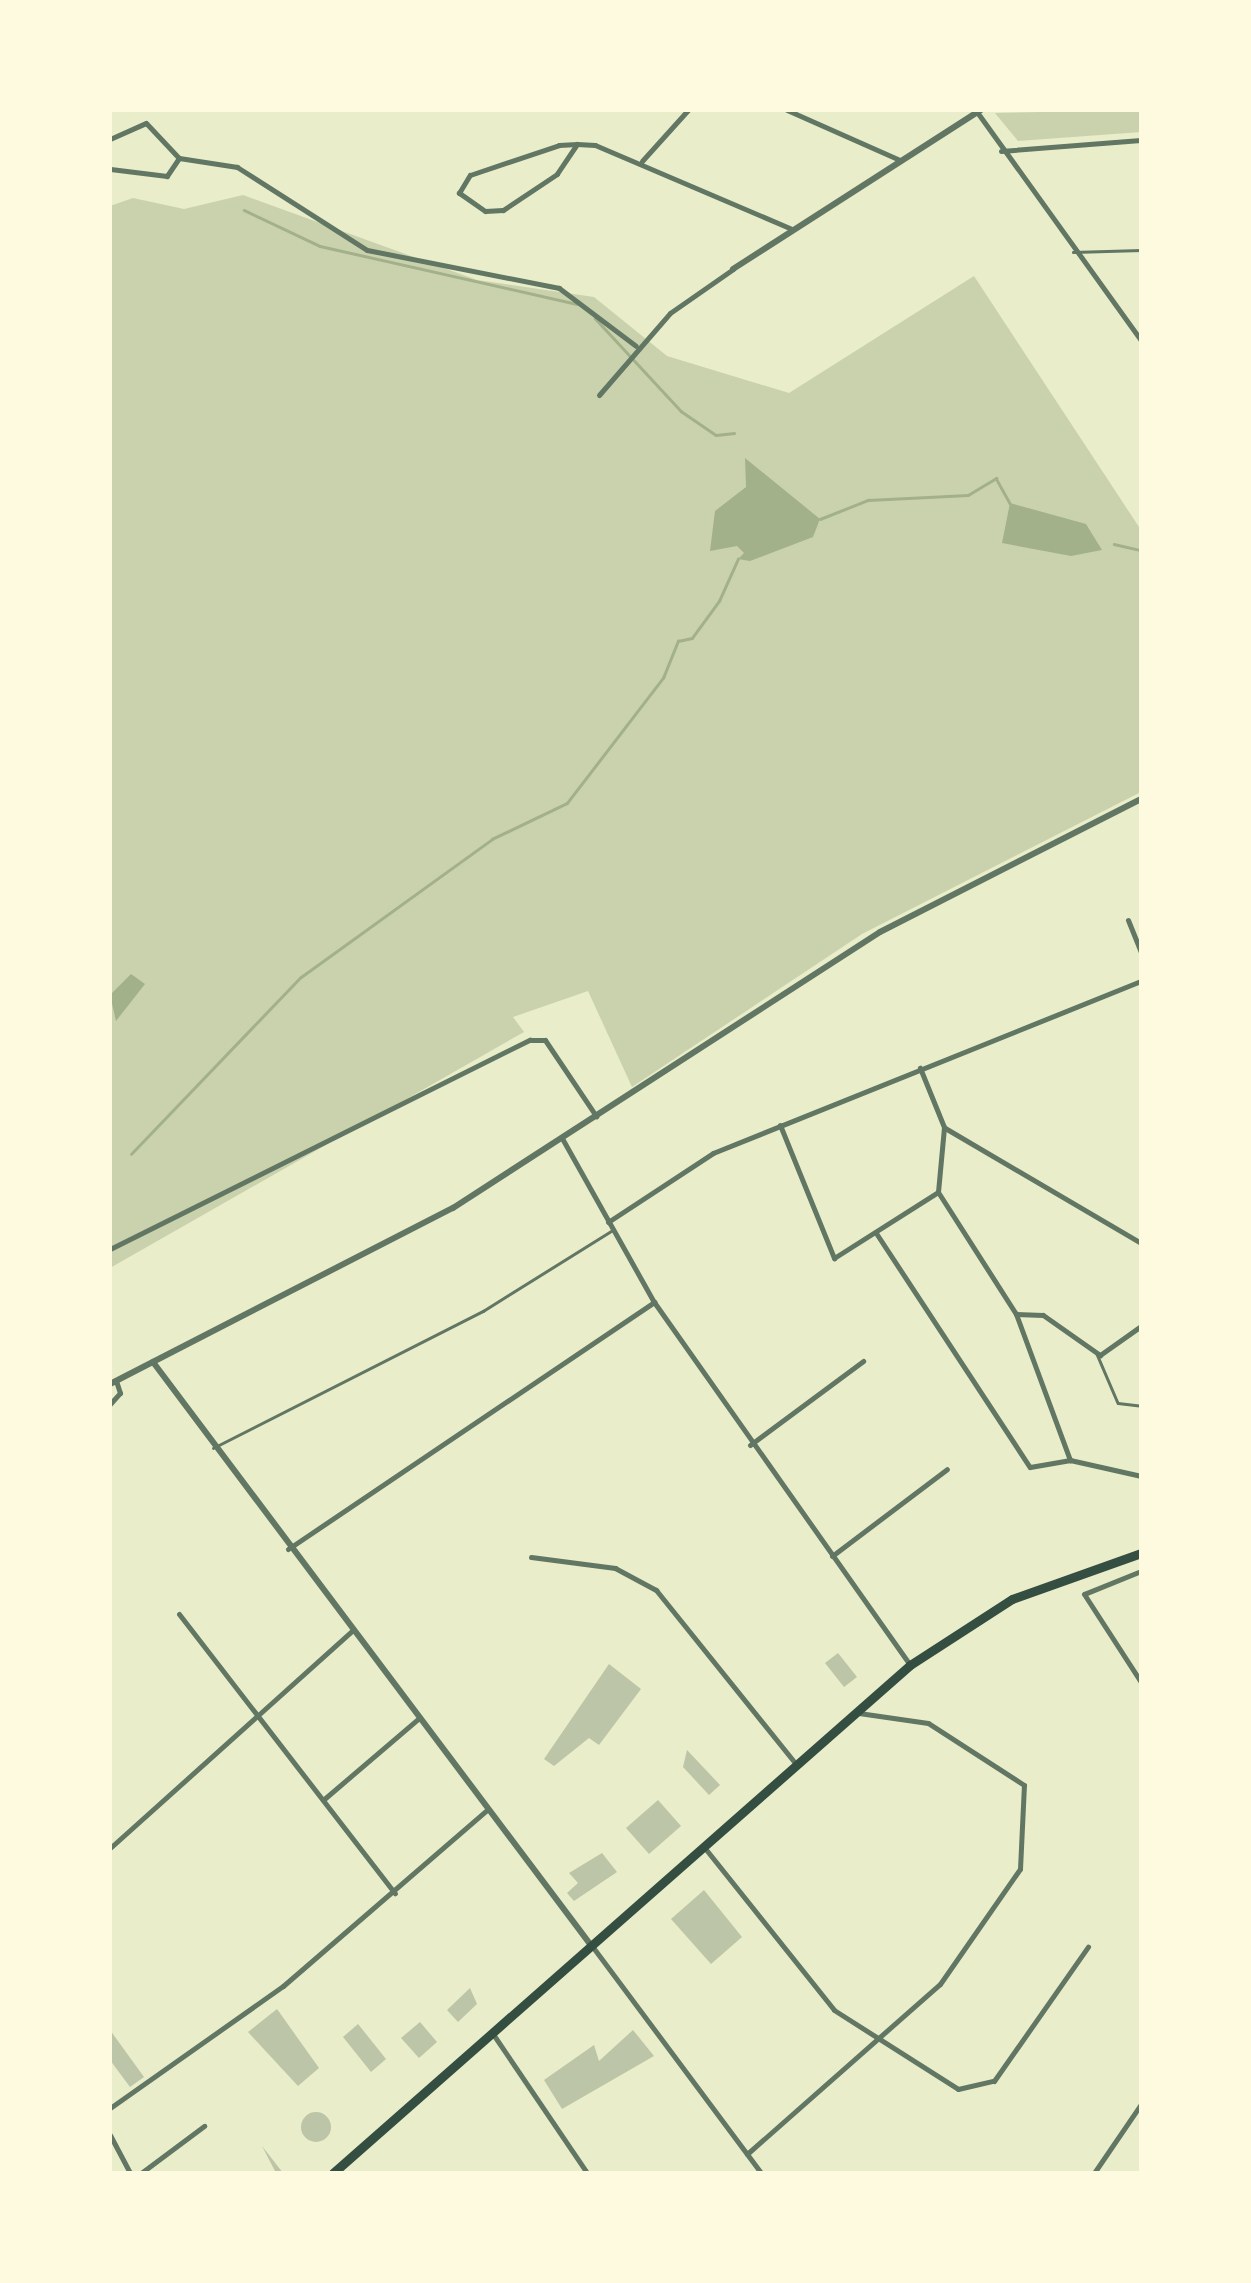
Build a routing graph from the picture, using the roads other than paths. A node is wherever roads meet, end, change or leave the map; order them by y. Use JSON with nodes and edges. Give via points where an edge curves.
{"nodes":[{"id":1,"x":688,"y":110,"type":"edge"},
{"id":2,"x":787,"y":110,"type":"edge"},
{"id":3,"x":961,"y":110,"type":"edge"},
{"id":4,"x":978,"y":111,"type":"edge"},
{"id":5,"x":966,"y":118,"type":"junction"},
{"id":6,"x":110,"y":139,"type":"edge"},
{"id":7,"x":1141,"y":140,"type":"edge"},
{"id":8,"x":576,"y":144,"type":"junction"},
{"id":9,"x":1001,"y":151,"type":"junction"},
{"id":10,"x":179,"y":158,"type":"junction"},
{"id":11,"x":900,"y":160,"type":"junction"},
{"id":12,"x":642,"y":161,"type":"junction"},
{"id":13,"x":110,"y":169,"type":"edge"},
{"id":14,"x":792,"y":228,"type":"junction"},
{"id":15,"x":1141,"y":250,"type":"edge"},
{"id":16,"x":1073,"y":252,"type":"junction"},
{"id":17,"x":733,"y":269,"type":"joint"},
{"id":18,"x":1141,"y":318,"type":"edge"},
{"id":19,"x":1128,"y":324,"type":"junction"},
{"id":20,"x":1141,"y":340,"type":"edge"},
{"id":21,"x":636,"y":346,"type":"junction"},
{"id":22,"x":599,"y":395,"type":"dead end"},
{"id":23,"x":1141,"y":799,"type":"edge"},
{"id":24,"x":1128,"y":920,"type":"dead end"},
{"id":25,"x":1141,"y":952,"type":"edge"},
{"id":26,"x":1141,"y":981,"type":"edge"},
{"id":27,"x":920,"y":1068,"type":"junction"},
{"id":28,"x":596,"y":1116,"type":"junction"},
{"id":29,"x":780,"y":1124,"type":"junction"},
{"id":30,"x":944,"y":1128,"type":"junction"},
{"id":31,"x":563,"y":1140,"type":"junction"},
{"id":32,"x":938,"y":1192,"type":"junction"},
{"id":33,"x":608,"y":1222,"type":"junction"},
{"id":34,"x":611,"y":1231,"type":"junction"},
{"id":35,"x":876,"y":1233,"type":"junction"},
{"id":36,"x":1141,"y":1243,"type":"edge"},
{"id":37,"x":110,"y":1249,"type":"edge"},
{"id":38,"x":654,"y":1302,"type":"junction"},
{"id":39,"x":1016,"y":1314,"type":"junction"},
{"id":40,"x":1141,"y":1326,"type":"edge"},
{"id":41,"x":1097,"y":1354,"type":"junction"},
{"id":42,"x":862,"y":1361,"type":"dead end"},
{"id":43,"x":152,"y":1362,"type":"junction"},
{"id":44,"x":113,"y":1382,"type":"edge"},
{"id":45,"x":110,"y":1404,"type":"edge"},
{"id":46,"x":1141,"y":1406,"type":"edge"},
{"id":47,"x":750,"y":1445,"type":"junction"},
{"id":48,"x":213,"y":1448,"type":"junction"},
{"id":49,"x":1070,"y":1460,"type":"junction"},
{"id":50,"x":947,"y":1469,"type":"dead end"},
{"id":51,"x":1141,"y":1476,"type":"edge"},
{"id":52,"x":288,"y":1548,"type":"junction"},
{"id":53,"x":1141,"y":1553,"type":"edge"},
{"id":54,"x":832,"y":1556,"type":"junction"},
{"id":55,"x":530,"y":1557,"type":"dead end"},
{"id":56,"x":1141,"y":1571,"type":"edge"},
{"id":57,"x":178,"y":1614,"type":"dead end"},
{"id":58,"x":352,"y":1631,"type":"junction"},
{"id":59,"x":910,"y":1664,"type":"junction"},
{"id":60,"x":1141,"y":1682,"type":"edge"},
{"id":61,"x":255,"y":1711,"type":"junction"},
{"id":62,"x":851,"y":1712,"type":"junction"},
{"id":63,"x":418,"y":1719,"type":"junction"},
{"id":64,"x":795,"y":1763,"type":"junction"},
{"id":65,"x":323,"y":1800,"type":"junction"},
{"id":66,"x":488,"y":1809,"type":"junction"},
{"id":67,"x":702,"y":1844,"type":"junction"},
{"id":68,"x":110,"y":1848,"type":"edge"},
{"id":69,"x":395,"y":1893,"type":"junction"},
{"id":70,"x":590,"y":1944,"type":"junction"},
{"id":71,"x":1088,"y":1947,"type":"dead end"},
{"id":72,"x":492,"y":2031,"type":"junction"},
{"id":73,"x":875,"y":2038,"type":"junction"},
{"id":74,"x":1140,"y":2107,"type":"edge"},
{"id":75,"x":110,"y":2108,"type":"edge"},
{"id":76,"x":204,"y":2126,"type":"dead end"},
{"id":77,"x":110,"y":2135,"type":"edge"},
{"id":78,"x":747,"y":2154,"type":"junction"},
{"id":79,"x":130,"y":2173,"type":"edge"},
{"id":80,"x":141,"y":2173,"type":"edge"},
{"id":81,"x":333,"y":2173,"type":"edge"},
{"id":82,"x":588,"y":2173,"type":"edge"},
{"id":83,"x":761,"y":2173,"type":"edge"},
{"id":84,"x":1094,"y":2173,"type":"edge"}],
"edges":[{"from":1,"to":12,"type":"street"},
{"from":2,"to":11,"type":"street"},
{"from":3,"to":5,"type":"lane"},
{"from":4,"to":5,"type":"street"},
{"from":4,"to":9,"type":"street"},
{"from":5,"to":11,"type":"street"},
{"from":6,"to":10,"type":"street","via":[[146,123]]},
{"from":7,"to":9,"type":"street"},
{"from":8,"to":8,"type":"street","via":[[557,174],[514,206],[494,212],[464,201],[464,178]]},
{"from":8,"to":12,"type":"street"},
{"from":9,"to":16,"type":"street"},
{"from":10,"to":13,"type":"street","via":[[167,176]]},
{"from":10,"to":21,"type":"street","via":[[237,167],[367,250],[559,288]]},
{"from":11,"to":14,"type":"street"},
{"from":12,"to":14,"type":"street"},
{"from":14,"to":17,"type":"street"},
{"from":15,"to":16,"type":"lane"},
{"from":16,"to":19,"type":"street"},
{"from":17,"to":21,"type":"street"},
{"from":18,"to":19,"type":"street"},
{"from":19,"to":20,"type":"street"},
{"from":21,"to":22,"type":"street"},
{"from":23,"to":28,"type":"street","via":[[880,932]]},
{"from":24,"to":25,"type":"street"},
{"from":26,"to":27,"type":"street"},
{"from":27,"to":29,"type":"street"},
{"from":27,"to":30,"type":"street"},
{"from":28,"to":31,"type":"street"},
{"from":28,"to":37,"type":"street","via":[[546,1040],[530,1040]]},
{"from":29,"to":33,"type":"street","via":[[714,1153]]},
{"from":29,"to":35,"type":"street","via":[[834,1258]]},
{"from":30,"to":32,"type":"street"},
{"from":30,"to":36,"type":"street"},
{"from":31,"to":33,"type":"street"},
{"from":31,"to":43,"type":"street","via":[[453,1208]]},
{"from":32,"to":35,"type":"street"},
{"from":32,"to":39,"type":"street"},
{"from":33,"to":34,"type":"street"},
{"from":34,"to":38,"type":"street"},
{"from":34,"to":48,"type":"lane","via":[[482,1311]]},
{"from":35,"to":49,"type":"street","via":[[1030,1468]]},
{"from":38,"to":47,"type":"street"},
{"from":38,"to":52,"type":"street"},
{"from":39,"to":41,"type":"street","via":[[1043,1315]]},
{"from":39,"to":49,"type":"street"},
{"from":40,"to":41,"type":"street"},
{"from":41,"to":46,"type":"lane","via":[[1118,1403]]},
{"from":42,"to":47,"type":"street"},
{"from":43,"to":44,"type":"street"},
{"from":43,"to":48,"type":"street"},
{"from":44,"to":45,"type":"street","via":[[120,1394]]},
{"from":47,"to":54,"type":"street"},
{"from":48,"to":52,"type":"street"},
{"from":49,"to":51,"type":"street"},
{"from":50,"to":54,"type":"street"},
{"from":52,"to":58,"type":"street"},
{"from":53,"to":59,"type":"main road","via":[[1012,1599]]},
{"from":54,"to":59,"type":"street"},
{"from":55,"to":64,"type":"street","via":[[614,1568],[656,1590]]},
{"from":56,"to":60,"type":"street","via":[[1084,1594]]},
{"from":57,"to":61,"type":"street"},
{"from":58,"to":61,"type":"street"},
{"from":58,"to":63,"type":"street"},
{"from":59,"to":62,"type":"main road"},
{"from":61,"to":65,"type":"street"},
{"from":61,"to":68,"type":"street"},
{"from":62,"to":64,"type":"main road"},
{"from":62,"to":73,"type":"street","via":[[928,1723],[1024,1785],[1029,1811],[1010,1892],[940,1984]]},
{"from":63,"to":65,"type":"street"},
{"from":63,"to":66,"type":"street"},
{"from":64,"to":67,"type":"main road"},
{"from":65,"to":69,"type":"street"},
{"from":66,"to":69,"type":"street"},
{"from":66,"to":70,"type":"street"},
{"from":67,"to":70,"type":"main road"},
{"from":67,"to":73,"type":"street","via":[[782,1955]]},
{"from":69,"to":75,"type":"street","via":[[284,1986]]},
{"from":70,"to":72,"type":"main road"},
{"from":70,"to":78,"type":"street"},
{"from":71,"to":73,"type":"street","via":[[994,2081],[958,2089]]},
{"from":72,"to":81,"type":"main road"},
{"from":72,"to":82,"type":"street"},
{"from":73,"to":78,"type":"street"},
{"from":74,"to":84,"type":"street"},
{"from":76,"to":80,"type":"street"},
{"from":77,"to":79,"type":"street"},
{"from":78,"to":83,"type":"street"}]}
